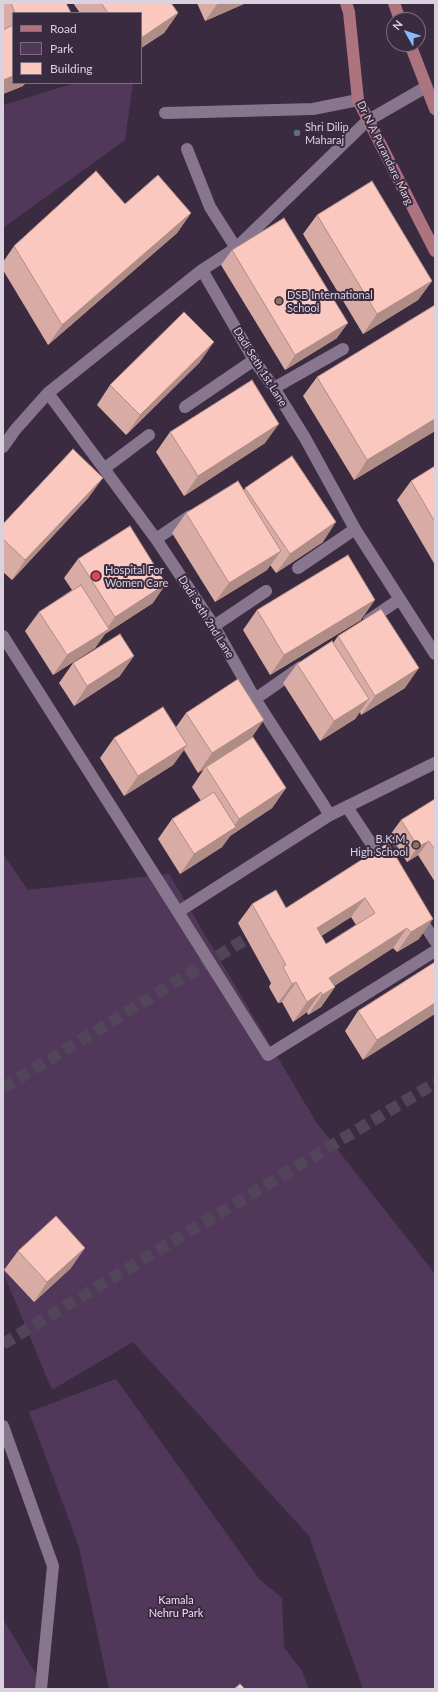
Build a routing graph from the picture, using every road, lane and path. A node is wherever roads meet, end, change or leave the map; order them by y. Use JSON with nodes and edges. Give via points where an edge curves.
{"nodes":[{"id":1,"x":346,"y":3,"type":"edge"},
{"id":2,"x":413,"y":52,"type":"edge"},
{"id":3,"x":426,"y":87,"type":"junction"},
{"id":4,"x":358,"y":100,"type":"junction"},
{"id":5,"x":435,"y":109,"type":"edge"},
{"id":6,"x":165,"y":113,"type":"dead end"},
{"id":7,"x":367,"y":121,"type":"junction"},
{"id":8,"x":187,"y":149,"type":"dead end"},
{"id":9,"x":236,"y":248,"type":"junction"},
{"id":10,"x":435,"y":252,"type":"edge"},
{"id":11,"x":202,"y":270,"type":"junction"},
{"id":12,"x":343,"y":349,"type":"dead end"},
{"id":13,"x":254,"y":360,"type":"junction"},
{"id":14,"x":274,"y":388,"type":"junction"},
{"id":15,"x":48,"y":393,"type":"junction"},
{"id":16,"x":186,"y":407,"type":"dead end"},
{"id":17,"x":149,"y":435,"type":"dead end"},
{"id":18,"x":3,"y":447,"type":"edge"},
{"id":19,"x":105,"y":468,"type":"junction"},
{"id":20,"x":202,"y":508,"type":"edge"},
{"id":21,"x":355,"y":529,"type":"junction"},
{"id":22,"x":156,"y":538,"type":"junction"},
{"id":23,"x":298,"y":568,"type":"edge"},
{"id":24,"x":266,"y":591,"type":"dead end"},
{"id":25,"x":400,"y":600,"type":"junction"},
{"id":26,"x":214,"y":626,"type":"junction"},
{"id":27,"x":360,"y":627,"type":"edge"},
{"id":28,"x":3,"y":636,"type":"edge"},
{"id":29,"x":435,"y":654,"type":"edge"},
{"id":30,"x":309,"y":662,"type":"edge"},
{"id":31,"x":255,"y":699,"type":"junction"},
{"id":32,"x":435,"y":763,"type":"edge"},
{"id":33,"x":347,"y":806,"type":"junction"},
{"id":34,"x":330,"y":815,"type":"junction"},
{"id":35,"x":388,"y":870,"type":"edge"},
{"id":36,"x":410,"y":902,"type":"edge"},
{"id":37,"x":178,"y":912,"type":"junction"},
{"id":38,"x":435,"y":941,"type":"edge"},
{"id":39,"x":435,"y":951,"type":"edge"},
{"id":40,"x":3,"y":1426,"type":"edge"},
{"id":41,"x":41,"y":1689,"type":"edge"}],
"edges":[{"from":1,"to":4,"type":"main road","name":"Dr N A Purandare Marg"},
{"from":2,"to":3,"type":"main road"},
{"from":3,"to":5,"type":"main road"},
{"from":3,"to":7,"type":"street"},
{"from":4,"to":6,"type":"street","via":[[313,110]]},
{"from":4,"to":7,"type":"main road","name":"Dr N A Purandare Marg"},
{"from":7,"to":9,"type":"street"},
{"from":7,"to":10,"type":"main road","name":"Dr N A Purandare Marg"},
{"from":8,"to":9,"type":"street","via":[[210,208]]},
{"from":9,"to":11,"type":"street"},
{"from":11,"to":13,"type":"street","name":"Dadi Seth 1st Lane"},
{"from":11,"to":15,"type":"street"},
{"from":12,"to":14,"type":"street"},
{"from":13,"to":14,"type":"street","name":"Dadi Seth 1st Lane"},
{"from":13,"to":16,"type":"street"},
{"from":14,"to":21,"type":"street","name":"Dadi Seth 1st Lane"},
{"from":15,"to":18,"type":"street"},
{"from":15,"to":19,"type":"street","name":"Dadi Seth 2nd Lane"},
{"from":17,"to":19,"type":"street"},
{"from":19,"to":22,"type":"street","name":"Dadi Seth 2nd Lane"},
{"from":20,"to":22,"type":"street"},
{"from":21,"to":23,"type":"street"},
{"from":21,"to":25,"type":"street","name":"Dadi Seth 1st Lane"},
{"from":22,"to":26,"type":"street","name":"Dadi Seth 2nd Lane"},
{"from":24,"to":26,"type":"street"},
{"from":25,"to":27,"type":"street"},
{"from":25,"to":29,"type":"street","name":"Dadi Seth 1st Lane"},
{"from":26,"to":31,"type":"street","name":"Dadi Seth 2nd Lane"},
{"from":28,"to":37,"type":"street"},
{"from":30,"to":31,"type":"street"},
{"from":31,"to":34,"type":"street","name":"Dadi Seth 2nd Lane"},
{"from":32,"to":33,"type":"street"},
{"from":33,"to":34,"type":"street"},
{"from":33,"to":35,"type":"street"},
{"from":34,"to":37,"type":"street"},
{"from":36,"to":38,"type":"street"},
{"from":37,"to":39,"type":"street","via":[[268,1055]]},
{"from":40,"to":41,"type":"street","via":[[53,1566]]}]}
